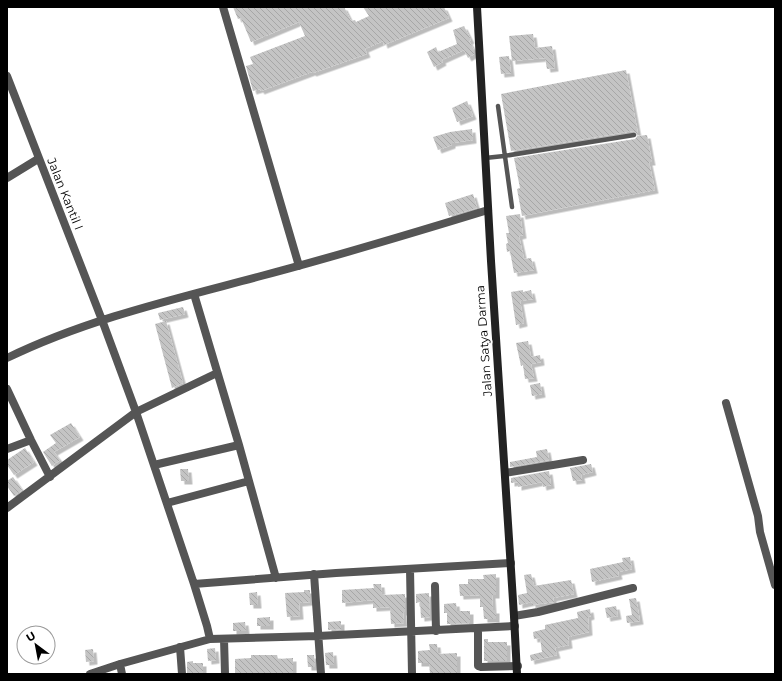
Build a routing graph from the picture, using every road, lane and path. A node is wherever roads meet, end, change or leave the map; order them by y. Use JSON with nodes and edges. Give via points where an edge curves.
{"nodes":[{"id":1,"x":223,"y":7,"type":"edge"},
{"id":2,"x":476,"y":7,"type":"edge"},
{"id":3,"x":7,"y":76,"type":"edge"},
{"id":4,"x":498,"y":106,"type":"dead end"},
{"id":5,"x":634,"y":135,"type":"dead end"},
{"id":6,"x":504,"y":156,"type":"junction"},
{"id":7,"x":485,"y":158,"type":"junction"},
{"id":8,"x":38,"y":159,"type":"junction"},
{"id":9,"x":7,"y":178,"type":"edge"},
{"id":10,"x":512,"y":207,"type":"dead end"},
{"id":11,"x":488,"y":210,"type":"junction"},
{"id":12,"x":299,"y":266,"type":"junction"},
{"id":13,"x":194,"y":294,"type":"junction"},
{"id":14,"x":102,"y":320,"type":"junction"},
{"id":15,"x":8,"y":354,"type":"edge"},
{"id":16,"x":217,"y":373,"type":"junction"},
{"id":17,"x":7,"y":389,"type":"edge"},
{"id":18,"x":726,"y":403,"type":"dead end"},
{"id":19,"x":136,"y":412,"type":"junction"},
{"id":20,"x":30,"y":440,"type":"junction"},
{"id":21,"x":239,"y":445,"type":"junction"},
{"id":22,"x":7,"y":449,"type":"edge"},
{"id":23,"x":583,"y":460,"type":"dead end"},
{"id":24,"x":154,"y":465,"type":"junction"},
{"id":25,"x":505,"y":473,"type":"junction"},
{"id":26,"x":50,"y":477,"type":"junction"},
{"id":27,"x":249,"y":481,"type":"junction"},
{"id":28,"x":166,"y":503,"type":"junction"},
{"id":29,"x":7,"y":508,"type":"edge"},
{"id":30,"x":511,"y":563,"type":"junction"},
{"id":31,"x":410,"y":569,"type":"junction"},
{"id":32,"x":314,"y":574,"type":"junction"},
{"id":33,"x":774,"y":576,"type":"edge"},
{"id":34,"x":276,"y":578,"type":"junction"},
{"id":35,"x":194,"y":584,"type":"junction"},
{"id":36,"x":435,"y":586,"type":"dead end"},
{"id":37,"x":775,"y":586,"type":"edge"},
{"id":38,"x":633,"y":588,"type":"dead end"},
{"id":39,"x":514,"y":616,"type":"junction"},
{"id":40,"x":515,"y":626,"type":"junction"},
{"id":41,"x":478,"y":629,"type":"junction"},
{"id":42,"x":436,"y":631,"type":"junction"},
{"id":43,"x":411,"y":632,"type":"junction"},
{"id":44,"x":318,"y":636,"type":"junction"},
{"id":45,"x":210,"y":639,"type":"junction"},
{"id":46,"x":224,"y":639,"type":"junction"},
{"id":47,"x":180,"y":647,"type":"junction"},
{"id":48,"x":120,"y":664,"type":"junction"},
{"id":49,"x":517,"y":670,"type":"edge"},
{"id":50,"x":90,"y":674,"type":"edge"},
{"id":51,"x":122,"y":674,"type":"edge"},
{"id":52,"x":182,"y":674,"type":"edge"},
{"id":53,"x":225,"y":674,"type":"edge"},
{"id":54,"x":321,"y":674,"type":"edge"},
{"id":55,"x":412,"y":674,"type":"edge"}],
"edges":[{"from":1,"to":12,"type":"street"},
{"from":2,"to":7,"type":"main road","name":"Jalan Satya Darma"},
{"from":3,"to":8,"type":"street","name":"Jalan Kantil I"},
{"from":4,"to":6,"type":"lane"},
{"from":5,"to":6,"type":"lane"},
{"from":6,"to":7,"type":"lane"},
{"from":6,"to":10,"type":"lane"},
{"from":7,"to":11,"type":"main road","name":"Jalan Satya Darma"},
{"from":8,"to":9,"type":"street"},
{"from":8,"to":14,"type":"street","name":"Jalan Kantil I"},
{"from":11,"to":12,"type":"street"},
{"from":11,"to":25,"type":"main road","name":"Jalan Satya Darma"},
{"from":12,"to":13,"type":"street"},
{"from":13,"to":14,"type":"street"},
{"from":13,"to":16,"type":"street"},
{"from":14,"to":15,"type":"street"},
{"from":14,"to":19,"type":"street","name":"Jalan Kantil I"},
{"from":16,"to":19,"type":"street"},
{"from":16,"to":21,"type":"street"},
{"from":17,"to":20,"type":"street"},
{"from":18,"to":33,"type":"street"},
{"from":19,"to":24,"type":"street","name":"Jalan Kantil I"},
{"from":19,"to":26,"type":"street"},
{"from":20,"to":22,"type":"street"},
{"from":20,"to":26,"type":"street"},
{"from":21,"to":24,"type":"street"},
{"from":21,"to":27,"type":"street"},
{"from":23,"to":25,"type":"street"},
{"from":24,"to":28,"type":"street","name":"Jalan Kantil I"},
{"from":25,"to":30,"type":"main road","name":"Jalan Satya Darma"},
{"from":26,"to":29,"type":"street"},
{"from":27,"to":28,"type":"street"},
{"from":27,"to":34,"type":"street"},
{"from":28,"to":35,"type":"street","name":"Jalan Kantil I"},
{"from":30,"to":31,"type":"street"},
{"from":30,"to":39,"type":"main road","name":"Jalan Satya Darma"},
{"from":31,"to":32,"type":"street"},
{"from":31,"to":43,"type":"street"},
{"from":32,"to":34,"type":"street"},
{"from":32,"to":44,"type":"street"},
{"from":33,"to":37,"type":"street"},
{"from":34,"to":35,"type":"street"},
{"from":35,"to":45,"type":"street","name":"Jalan Kantil I"},
{"from":36,"to":42,"type":"street"},
{"from":38,"to":39,"type":"street"},
{"from":39,"to":40,"type":"main road","name":"Jalan Satya Darma"},
{"from":40,"to":41,"type":"street"},
{"from":40,"to":49,"type":"main road","name":"Jalan Satya Darma"},
{"from":41,"to":42,"type":"street"},
{"from":41,"to":49,"type":"street","via":[[478,666]]},
{"from":42,"to":43,"type":"street"},
{"from":43,"to":44,"type":"street"},
{"from":43,"to":55,"type":"street"},
{"from":44,"to":46,"type":"street"},
{"from":44,"to":54,"type":"street"},
{"from":45,"to":46,"type":"street"},
{"from":45,"to":47,"type":"street"},
{"from":46,"to":53,"type":"street"},
{"from":47,"to":48,"type":"street"},
{"from":47,"to":52,"type":"street"},
{"from":48,"to":50,"type":"street"},
{"from":48,"to":51,"type":"street"}]}
